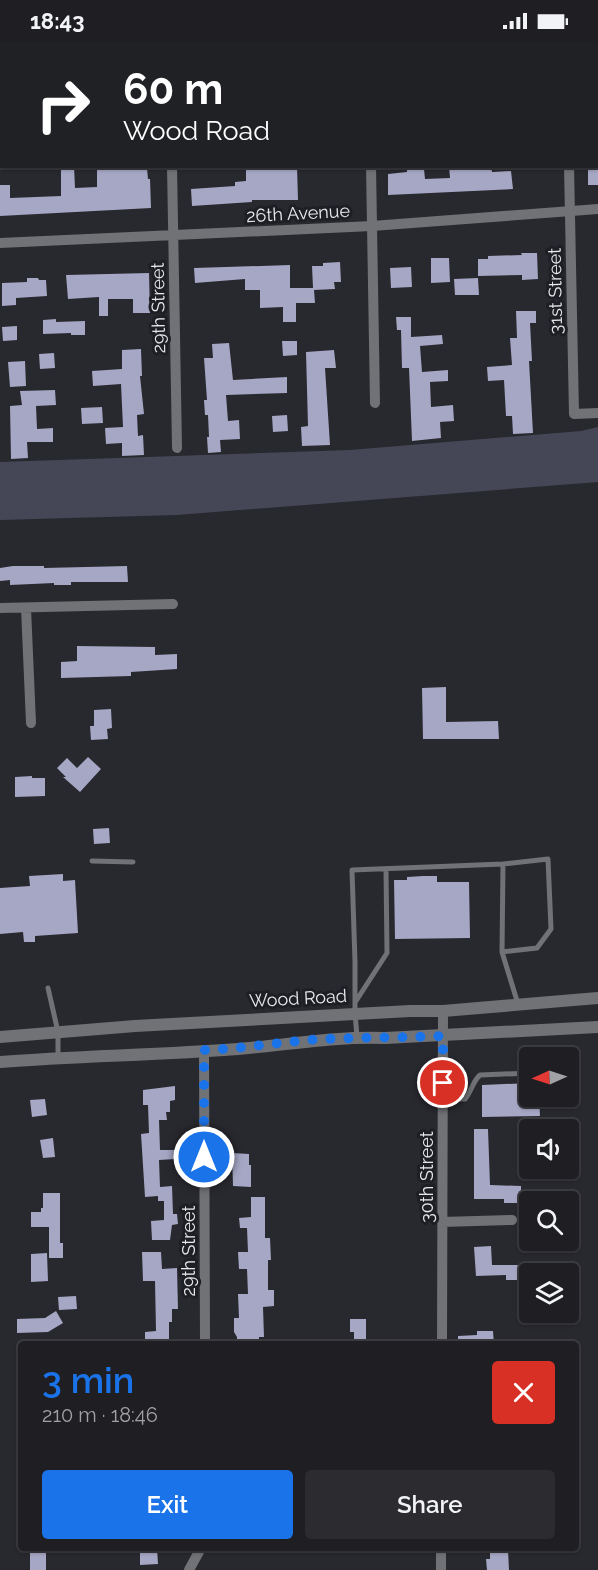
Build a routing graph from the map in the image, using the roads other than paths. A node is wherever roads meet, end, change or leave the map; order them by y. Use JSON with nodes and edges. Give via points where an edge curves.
{"nodes":[{"id":1,"x":172,"y":168,"type":"edge"},
{"id":2,"x":371,"y":168,"type":"edge"},
{"id":3,"x":569,"y":168,"type":"edge"},
{"id":4,"x":598,"y":209,"type":"edge"},
{"id":5,"x":570,"y":210,"type":"junction"},
{"id":6,"x":372,"y":226,"type":"junction"},
{"id":7,"x":173,"y":236,"type":"junction"},
{"id":8,"x":0,"y":243,"type":"edge"},
{"id":9,"x":375,"y":403,"type":"dead end"},
{"id":10,"x":598,"y":413,"type":"edge"},
{"id":11,"x":177,"y":448,"type":"dead end"},
{"id":12,"x":173,"y":604,"type":"dead end"},
{"id":13,"x":0,"y":608,"type":"edge"},
{"id":14,"x":26,"y":608,"type":"junction"},
{"id":15,"x":31,"y":723,"type":"dead end"},
{"id":16,"x":92,"y":861,"type":"dead end"},
{"id":17,"x":133,"y":862,"type":"dead end"},
{"id":18,"x":502,"y":864,"type":"junction"},
{"id":19,"x":386,"y":869,"type":"junction"},
{"id":20,"x":502,"y":952,"type":"junction"},
{"id":21,"x":48,"y":988,"type":"dead end"},
{"id":22,"x":598,"y":998,"type":"edge"},
{"id":23,"x":518,"y":1004,"type":"junction"},
{"id":24,"x":355,"y":1008,"type":"junction"},
{"id":25,"x":444,"y":1011,"type":"junction"},
{"id":26,"x":598,"y":1027,"type":"edge"},
{"id":27,"x":58,"y":1032,"type":"junction"},
{"id":28,"x":443,"y":1036,"type":"junction"},
{"id":29,"x":0,"y":1037,"type":"edge"},
{"id":30,"x":357,"y":1037,"type":"junction"},
{"id":31,"x":204,"y":1050,"type":"junction"},
{"id":32,"x":58,"y":1058,"type":"junction"},
{"id":33,"x":0,"y":1062,"type":"edge"},
{"id":34,"x":519,"y":1073,"type":"edge"},
{"id":35,"x":443,"y":1099,"type":"junction"},
{"id":36,"x":512,"y":1220,"type":"dead end"},
{"id":37,"x":442,"y":1222,"type":"junction"},
{"id":38,"x":205,"y":1341,"type":"edge"},
{"id":39,"x":442,"y":1341,"type":"edge"},
{"id":40,"x":199,"y":1551,"type":"edge"},
{"id":41,"x":441,"y":1551,"type":"edge"},
{"id":42,"x":189,"y":1570,"type":"edge"},
{"id":43,"x":441,"y":1570,"type":"edge"}],
"edges":[{"from":1,"to":7,"type":"street","name":"29th Street"},
{"from":2,"to":6,"type":"street"},
{"from":3,"to":5,"type":"street","name":"31st Street"},
{"from":4,"to":5,"type":"street","name":"26th Avenue"},
{"from":5,"to":6,"type":"street","name":"26th Avenue"},
{"from":5,"to":10,"type":"street","name":"31st Street","via":[[574,414]]},
{"from":6,"to":7,"type":"street","name":"26th Avenue"},
{"from":6,"to":9,"type":"street"},
{"from":7,"to":8,"type":"street","name":"26th Avenue"},
{"from":7,"to":11,"type":"street","name":"29th Street"},
{"from":12,"to":14,"type":"street"},
{"from":13,"to":14,"type":"street"},
{"from":14,"to":15,"type":"street"},
{"from":16,"to":17,"type":"lane"},
{"from":18,"to":19,"type":"lane"},
{"from":18,"to":20,"type":"lane"},
{"from":18,"to":20,"type":"lane","via":[[548,859],[551,929],[537,948]]},
{"from":19,"to":24,"type":"lane","via":[[387,953],[364,985]]},
{"from":19,"to":24,"type":"lane","via":[[352,870]]},
{"from":20,"to":23,"type":"lane"},
{"from":21,"to":27,"type":"lane"},
{"from":22,"to":23,"type":"street","name":"Wood Road"},
{"from":23,"to":25,"type":"street","name":"Wood Road"},
{"from":24,"to":25,"type":"street","name":"Wood Road"},
{"from":24,"to":27,"type":"street","name":"Wood Road"},
{"from":24,"to":30,"type":"lane"},
{"from":25,"to":28,"type":"street","name":"30th Street"},
{"from":26,"to":28,"type":"street"},
{"from":27,"to":29,"type":"street","name":"Wood Road"},
{"from":27,"to":32,"type":"lane"},
{"from":28,"to":30,"type":"street"},
{"from":28,"to":35,"type":"street","name":"30th Street"},
{"from":30,"to":31,"type":"street"},
{"from":31,"to":32,"type":"street"},
{"from":31,"to":38,"type":"street","name":"29th Street"},
{"from":32,"to":33,"type":"street"},
{"from":34,"to":35,"type":"lane","via":[[480,1075],[465,1099]]},
{"from":35,"to":37,"type":"street","name":"30th Street"},
{"from":36,"to":37,"type":"street"},
{"from":37,"to":39,"type":"street","name":"30th Street"},
{"from":40,"to":42,"type":"street"},
{"from":41,"to":43,"type":"street"}]}
